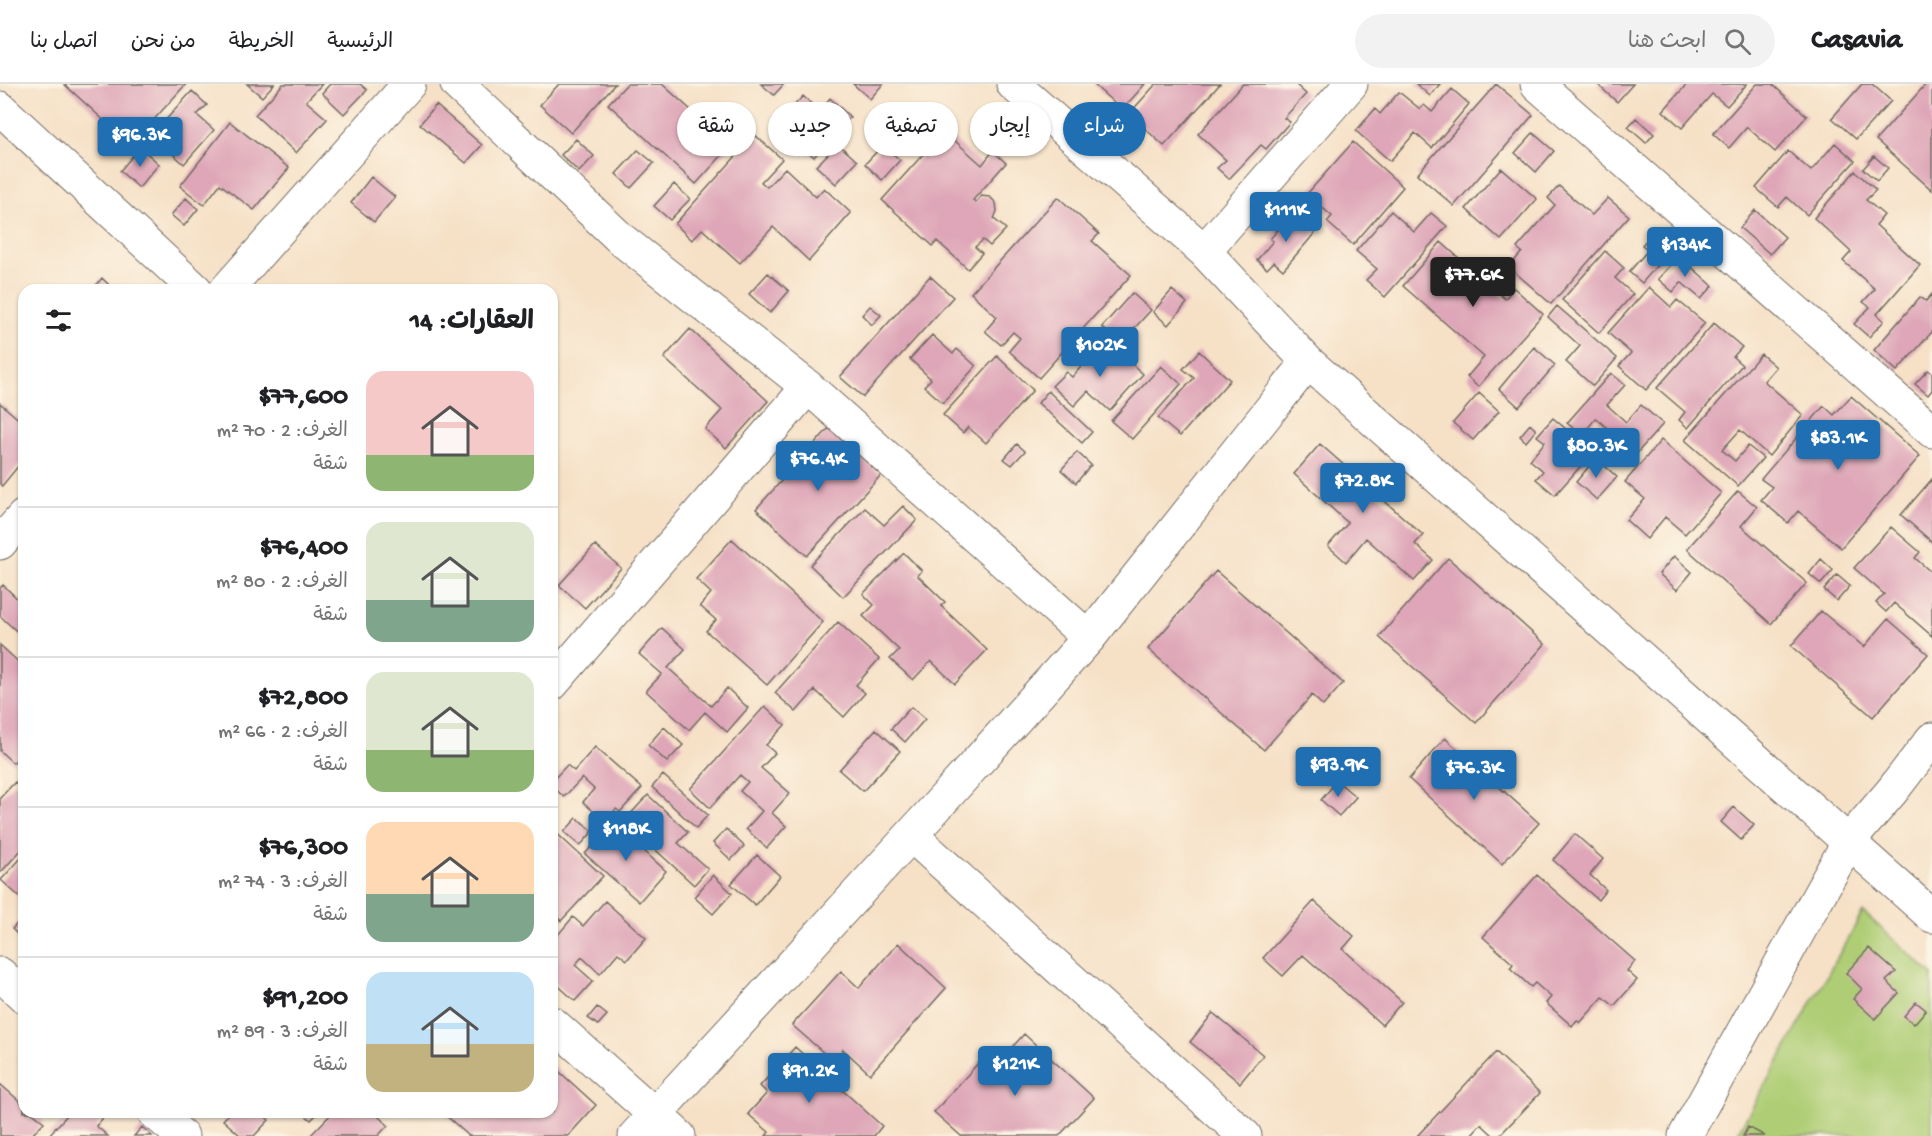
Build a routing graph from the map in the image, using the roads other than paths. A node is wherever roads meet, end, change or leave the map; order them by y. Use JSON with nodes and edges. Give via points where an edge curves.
{"nodes":[{"id":1,"x":409,"y":84,"type":"edge"},
{"id":2,"x":457,"y":84,"type":"edge"},
{"id":3,"x":1013,"y":84,"type":"edge"},
{"id":4,"x":1351,"y":84,"type":"edge"},
{"id":5,"x":1537,"y":84,"type":"edge"},
{"id":6,"x":0,"y":108,"type":"edge"},
{"id":7,"x":1204,"y":251,"type":"junction"},
{"id":8,"x":190,"y":284,"type":"edge"},
{"id":9,"x":231,"y":284,"type":"edge"},
{"id":10,"x":1308,"y":362,"type":"junction"},
{"id":11,"x":808,"y":387,"type":"junction"},
{"id":12,"x":1932,"y":431,"type":"edge"},
{"id":13,"x":1089,"y":638,"type":"junction"},
{"id":14,"x":558,"y":677,"type":"edge"},
{"id":15,"x":1932,"y":739,"type":"edge"},
{"id":16,"x":911,"y":835,"type":"junction"},
{"id":17,"x":1849,"y":841,"type":"junction"},
{"id":18,"x":1932,"y":916,"type":"edge"},
{"id":19,"x":0,"y":974,"type":"edge"},
{"id":20,"x":18,"y":990,"type":"edge"},
{"id":21,"x":558,"y":1030,"type":"edge"},
{"id":22,"x":161,"y":1118,"type":"edge"},
{"id":23,"x":644,"y":1125,"type":"edge"},
{"id":24,"x":182,"y":1136,"type":"edge"},
{"id":25,"x":679,"y":1136,"type":"edge"},
{"id":26,"x":1245,"y":1136,"type":"edge"},
{"id":27,"x":1685,"y":1136,"type":"edge"}],
"edges":[{"from":1,"to":9,"type":"street"},
{"from":2,"to":11,"type":"street","via":[[622,240]]},
{"from":3,"to":7,"type":"street"},
{"from":4,"to":7,"type":"street"},
{"from":5,"to":12,"type":"street"},
{"from":6,"to":8,"type":"street"},
{"from":7,"to":10,"type":"street"},
{"from":10,"to":13,"type":"street"},
{"from":10,"to":17,"type":"street"},
{"from":11,"to":13,"type":"street"},
{"from":11,"to":14,"type":"street"},
{"from":13,"to":16,"type":"street"},
{"from":15,"to":17,"type":"street"},
{"from":16,"to":23,"type":"street"},
{"from":16,"to":26,"type":"street"},
{"from":17,"to":18,"type":"street"},
{"from":17,"to":27,"type":"street"},
{"from":19,"to":20,"type":"street"},
{"from":21,"to":23,"type":"street"},
{"from":22,"to":24,"type":"street"},
{"from":23,"to":25,"type":"street"}]}
